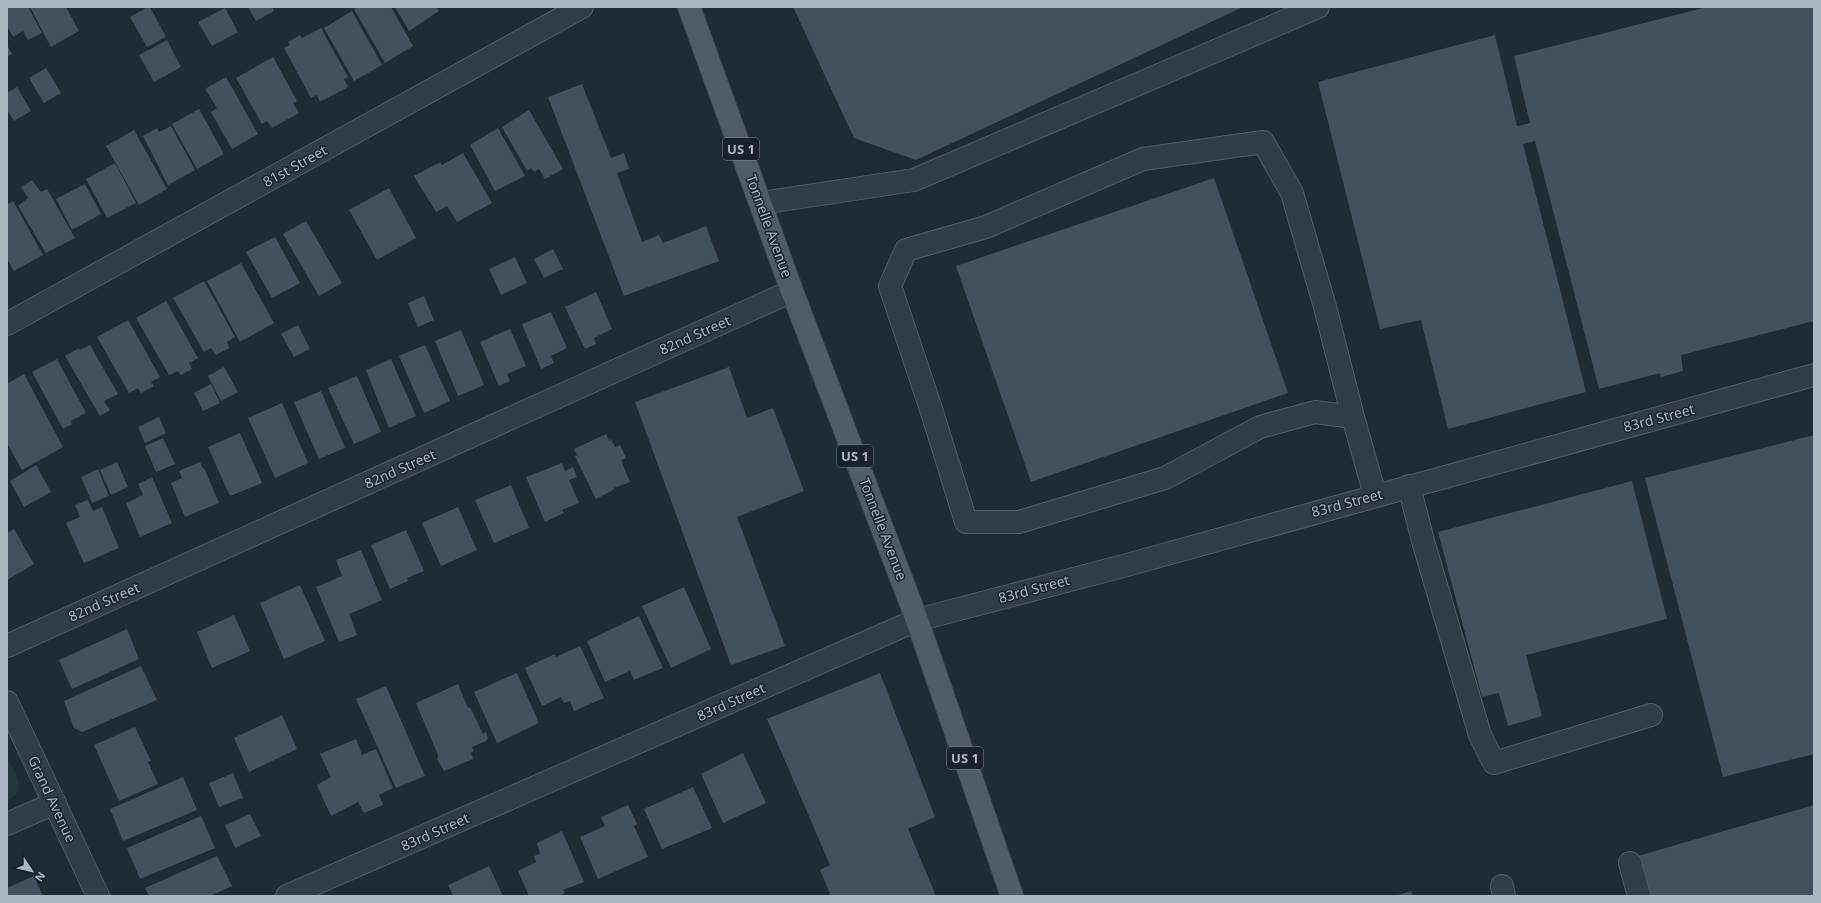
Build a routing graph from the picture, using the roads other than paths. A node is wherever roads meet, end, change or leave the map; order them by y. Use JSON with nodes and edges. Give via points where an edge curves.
{"nodes":[{"id":1,"x":582,"y":7,"type":"edge"},
{"id":2,"x":689,"y":7,"type":"edge"},
{"id":3,"x":1318,"y":7,"type":"edge"},
{"id":4,"x":555,"y":13,"type":"edge"},
{"id":5,"x":761,"y":204,"type":"junction"},
{"id":6,"x":792,"y":291,"type":"junction"},
{"id":7,"x":7,"y":324,"type":"edge"},
{"id":8,"x":1814,"y":375,"type":"edge"},
{"id":9,"x":1353,"y":417,"type":"junction"},
{"id":10,"x":1409,"y":486,"type":"junction"},
{"id":11,"x":1375,"y":495,"type":"junction"},
{"id":12,"x":917,"y":620,"type":"junction"},
{"id":13,"x":7,"y":646,"type":"edge"},
{"id":14,"x":7,"y":702,"type":"edge"},
{"id":15,"x":1652,"y":715,"type":"dead end"},
{"id":16,"x":55,"y":803,"type":"junction"},
{"id":17,"x":7,"y":824,"type":"edge"},
{"id":18,"x":1630,"y":863,"type":"dead end"},
{"id":19,"x":98,"y":896,"type":"edge"},
{"id":20,"x":287,"y":896,"type":"edge"},
{"id":21,"x":1012,"y":896,"type":"edge"},
{"id":22,"x":1639,"y":896,"type":"edge"}],
"edges":[{"from":1,"to":4,"type":"street","name":"81st Street"},
{"from":2,"to":5,"type":"main road","name":"Tonnelle Avenue","number":"US 1"},
{"from":3,"to":5,"type":"street","via":[[914,180]]},
{"from":4,"to":7,"type":"street","name":"81st Street"},
{"from":5,"to":6,"type":"main road","name":"Tonnelle Avenue","number":"US 1"},
{"from":6,"to":12,"type":"main road","name":"Tonnelle Avenue","number":"US 1"},
{"from":6,"to":13,"type":"street","name":"82nd Street"},
{"from":8,"to":10,"type":"street","name":"83rd Street"},
{"from":9,"to":9,"type":"street","via":[[1315,412],[1260,427],[1165,478],[1019,522],[966,522],[890,286],[906,250],[986,227],[1143,159],[1263,142],[1292,193]]},
{"from":9,"to":11,"type":"street"},
{"from":10,"to":11,"type":"street","name":"83rd Street"},
{"from":10,"to":15,"type":"street","via":[[1478,727],[1494,763]]},
{"from":11,"to":12,"type":"street","name":"83rd Street","via":[[1127,565]]},
{"from":12,"to":20,"type":"street","name":"83rd Street"},
{"from":12,"to":21,"type":"main road","name":"Tonnelle Avenue","number":"US 1"},
{"from":14,"to":16,"type":"street","name":"Grand Avenue"},
{"from":16,"to":17,"type":"street"},
{"from":16,"to":19,"type":"street","name":"Grand Avenue"},
{"from":18,"to":22,"type":"street"}]}
